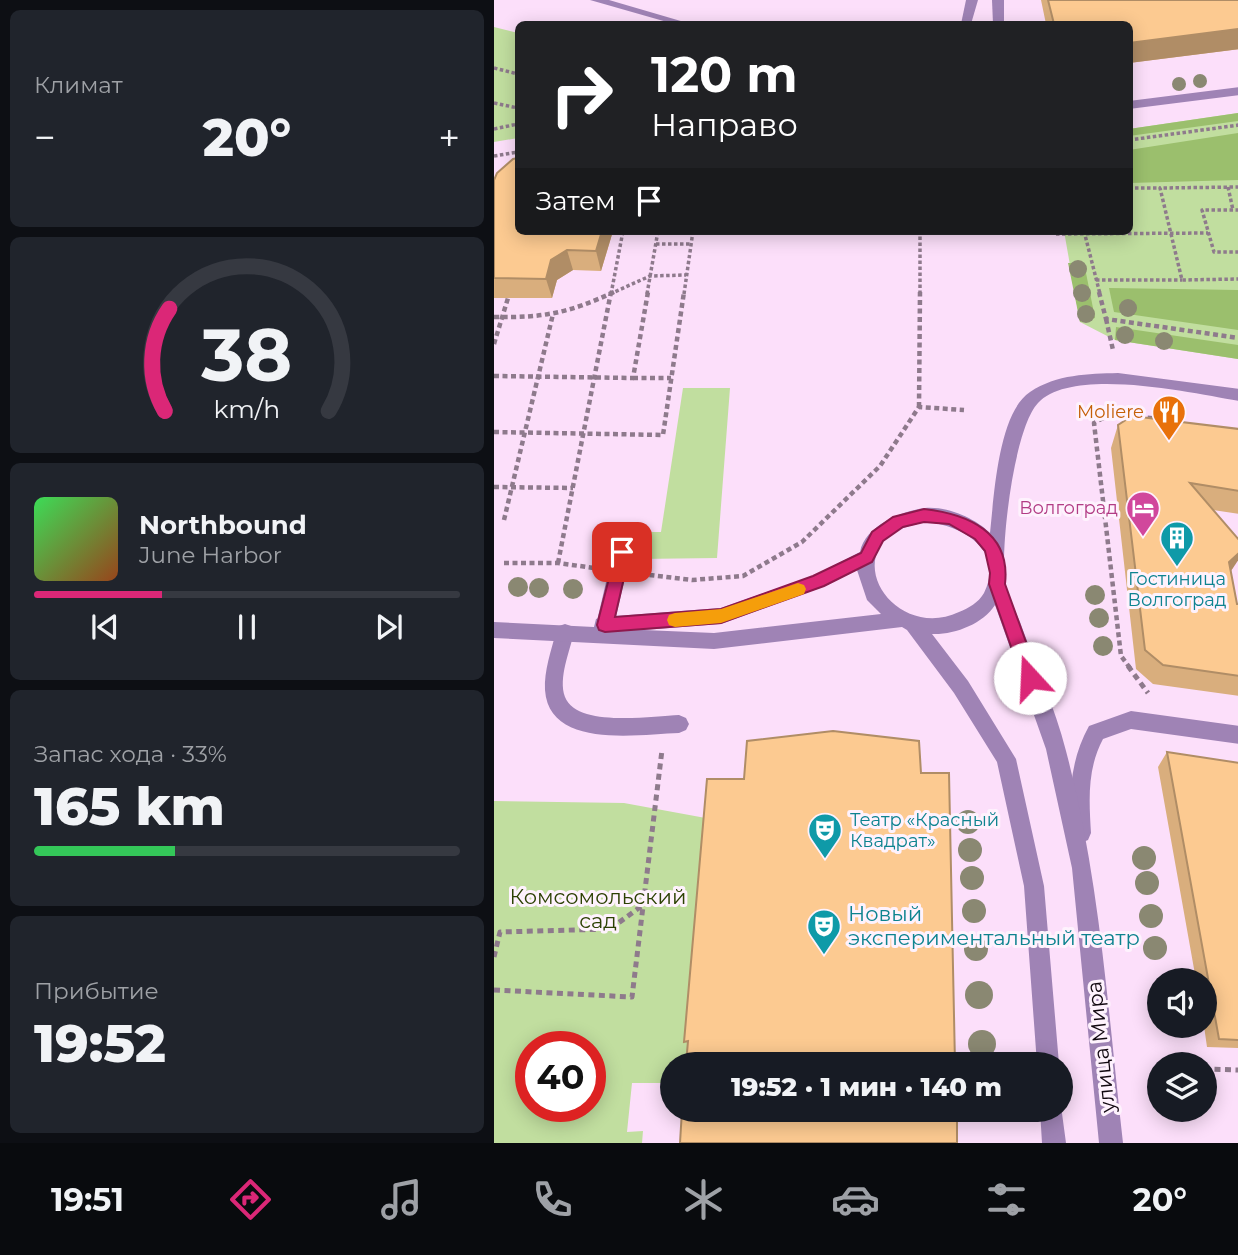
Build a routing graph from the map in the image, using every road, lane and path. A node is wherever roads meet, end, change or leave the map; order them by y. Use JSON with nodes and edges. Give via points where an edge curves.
{"nodes":[{"id":1,"x":596,"y":0,"type":"edge"},
{"id":2,"x":972,"y":0,"type":"edge"},
{"id":3,"x":998,"y":0,"type":"edge"},
{"id":4,"x":674,"y":21,"type":"edge"},
{"id":5,"x":967,"y":21,"type":"edge"},
{"id":6,"x":999,"y":21,"type":"edge"},
{"id":7,"x":494,"y":68,"type":"edge"},
{"id":8,"x":515,"y":73,"type":"edge"},
{"id":9,"x":1238,"y":91,"type":"edge"},
{"id":10,"x":494,"y":103,"type":"edge"},
{"id":11,"x":1133,"y":104,"type":"edge"},
{"id":12,"x":515,"y":107,"type":"edge"},
{"id":13,"x":515,"y":125,"type":"edge"},
{"id":14,"x":1238,"y":125,"type":"edge"},
{"id":15,"x":494,"y":129,"type":"edge"},
{"id":16,"x":1133,"y":139,"type":"edge"},
{"id":17,"x":515,"y":152,"type":"edge"},
{"id":18,"x":494,"y":156,"type":"edge"},
{"id":19,"x":1228,"y":187,"type":"junction"},
{"id":20,"x":1238,"y":187,"type":"edge"},
{"id":21,"x":1133,"y":188,"type":"edge"},
{"id":22,"x":1160,"y":188,"type":"junction"},
{"id":23,"x":1236,"y":210,"type":"edge"},
{"id":24,"x":1133,"y":233,"type":"edge"},
{"id":25,"x":1171,"y":233,"type":"junction"},
{"id":26,"x":1208,"y":233,"type":"junction"},
{"id":27,"x":622,"y":235,"type":"edge"},
{"id":28,"x":657,"y":235,"type":"edge"},
{"id":29,"x":692,"y":235,"type":"edge"},
{"id":30,"x":920,"y":235,"type":"edge"},
{"id":31,"x":1086,"y":235,"type":"edge"},
{"id":32,"x":656,"y":244,"type":"junction"},
{"id":33,"x":691,"y":244,"type":"junction"},
{"id":34,"x":1238,"y":252,"type":"edge"},
{"id":35,"x":686,"y":275,"type":"junction"},
{"id":36,"x":650,"y":276,"type":"junction"},
{"id":37,"x":1096,"y":279,"type":"junction"},
{"id":38,"x":1238,"y":279,"type":"edge"},
{"id":39,"x":1182,"y":280,"type":"junction"},
{"id":40,"x":611,"y":293,"type":"junction"},
{"id":41,"x":508,"y":298,"type":"edge"},
{"id":42,"x":553,"y":314,"type":"junction"},
{"id":43,"x":494,"y":317,"type":"edge"},
{"id":44,"x":501,"y":318,"type":"junction"},
{"id":45,"x":1106,"y":318,"type":"junction"},
{"id":46,"x":1238,"y":338,"type":"edge"},
{"id":47,"x":494,"y":344,"type":"edge"},
{"id":48,"x":1113,"y":350,"type":"dead end"},
{"id":49,"x":494,"y":376,"type":"edge"},
{"id":50,"x":539,"y":377,"type":"junction"},
{"id":51,"x":595,"y":378,"type":"junction"},
{"id":52,"x":633,"y":378,"type":"junction"},
{"id":53,"x":671,"y":378,"type":"junction"},
{"id":54,"x":1238,"y":395,"type":"edge"},
{"id":55,"x":919,"y":407,"type":"junction"},
{"id":56,"x":964,"y":410,"type":"dead end"},
{"id":57,"x":1162,"y":419,"type":"edge"},
{"id":58,"x":494,"y":432,"type":"edge"},
{"id":59,"x":525,"y":432,"type":"junction"},
{"id":60,"x":584,"y":432,"type":"junction"},
{"id":61,"x":494,"y":487,"type":"edge"},
{"id":62,"x":512,"y":488,"type":"junction"},
{"id":63,"x":573,"y":488,"type":"junction"},
{"id":64,"x":504,"y":520,"type":"dead end"},
{"id":65,"x":627,"y":531,"type":"dead end"},
{"id":66,"x":866,"y":557,"type":"junction"},
{"id":67,"x":996,"y":561,"type":"junction"},
{"id":68,"x":504,"y":563,"type":"dead end"},
{"id":69,"x":558,"y":563,"type":"junction"},
{"id":70,"x":618,"y":571,"type":"junction"},
{"id":71,"x":997,"y":584,"type":"junction"},
{"id":72,"x":907,"y":622,"type":"junction"},
{"id":73,"x":605,"y":625,"type":"junction"},
{"id":74,"x":494,"y":630,"type":"edge"},
{"id":75,"x":536,"y":630,"type":"junction"},
{"id":76,"x":565,"y":632,"type":"junction"},
{"id":77,"x":1147,"y":693,"type":"dead end"},
{"id":78,"x":672,"y":724,"type":"joint"},
{"id":79,"x":1238,"y":735,"type":"edge"},
{"id":80,"x":1082,"y":868,"type":"junction"},
{"id":81,"x":644,"y":904,"type":"junction"},
{"id":82,"x":494,"y":957,"type":"edge"},
{"id":83,"x":494,"y":990,"type":"edge"},
{"id":84,"x":1047,"y":1052,"type":"edge"},
{"id":85,"x":1217,"y":1069,"type":"edge"},
{"id":86,"x":1238,"y":1070,"type":"edge"},
{"id":87,"x":1052,"y":1122,"type":"edge"},
{"id":88,"x":1054,"y":1143,"type":"edge"},
{"id":89,"x":1111,"y":1143,"type":"edge"}],
"edges":[{"from":1,"to":4,"type":"street"},
{"from":2,"to":5,"type":"street"},
{"from":3,"to":6,"type":"street"},
{"from":7,"to":8,"type":"path"},
{"from":9,"to":11,"type":"street"},
{"from":10,"to":12,"type":"path"},
{"from":13,"to":15,"type":"path"},
{"from":14,"to":16,"type":"path"},
{"from":17,"to":18,"type":"path"},
{"from":19,"to":20,"type":"path"},
{"from":19,"to":22,"type":"path"},
{"from":19,"to":23,"type":"path"},
{"from":21,"to":22,"type":"path"},
{"from":22,"to":25,"type":"path"},
{"from":23,"to":26,"type":"path","via":[[1202,210]]},
{"from":24,"to":25,"type":"path"},
{"from":25,"to":26,"type":"path"},
{"from":25,"to":39,"type":"path"},
{"from":26,"to":34,"type":"path","via":[[1214,252]]},
{"from":27,"to":40,"type":"path"},
{"from":28,"to":32,"type":"path"},
{"from":29,"to":33,"type":"path"},
{"from":30,"to":55,"type":"path"},
{"from":31,"to":37,"type":"path"},
{"from":32,"to":33,"type":"path"},
{"from":32,"to":36,"type":"path"},
{"from":33,"to":35,"type":"path"},
{"from":35,"to":36,"type":"path"},
{"from":35,"to":53,"type":"path"},
{"from":36,"to":40,"type":"path"},
{"from":36,"to":52,"type":"path"},
{"from":37,"to":39,"type":"path"},
{"from":37,"to":45,"type":"path"},
{"from":38,"to":39,"type":"path"},
{"from":40,"to":42,"type":"path"},
{"from":40,"to":51,"type":"path"},
{"from":41,"to":44,"type":"path"},
{"from":42,"to":44,"type":"path"},
{"from":42,"to":50,"type":"path"},
{"from":43,"to":44,"type":"path"},
{"from":44,"to":47,"type":"path"},
{"from":45,"to":46,"type":"path"},
{"from":45,"to":48,"type":"path"},
{"from":49,"to":50,"type":"path"},
{"from":50,"to":51,"type":"path"},
{"from":50,"to":59,"type":"path"},
{"from":51,"to":52,"type":"path"},
{"from":51,"to":60,"type":"path"},
{"from":52,"to":53,"type":"path"},
{"from":53,"to":60,"type":"path","via":[[663,435]]},
{"from":54,"to":67,"type":"street","via":[[1112,378],[1061,383],[1035,396],[1019,416],[1004,486]]},
{"from":55,"to":56,"type":"path"},
{"from":55,"to":70,"type":"path","via":[[880,466],[802,542],[743,576],[692,580]]},
{"from":57,"to":77,"type":"path","via":[[1112,413],[1094,422],[1121,656]]},
{"from":58,"to":59,"type":"path"},
{"from":59,"to":60,"type":"path"},
{"from":59,"to":62,"type":"path"},
{"from":60,"to":63,"type":"path"},
{"from":61,"to":62,"type":"path"},
{"from":62,"to":63,"type":"path"},
{"from":62,"to":64,"type":"path"},
{"from":63,"to":69,"type":"path"},
{"from":65,"to":70,"type":"street"},
{"from":66,"to":67,"type":"street","via":[[878,536],[898,522],[924,515],[964,523],[981,534]]},
{"from":66,"to":72,"type":"street","via":[[867,586],[886,611]]},
{"from":66,"to":73,"type":"street","via":[[808,586],[721,616]]},
{"from":67,"to":71,"type":"street"},
{"from":68,"to":69,"type":"path"},
{"from":69,"to":70,"type":"path"},
{"from":70,"to":73,"type":"street"},
{"from":71,"to":72,"type":"street","via":[[980,610],[966,619],[950,625]]},
{"from":71,"to":80,"type":"street","via":[[1056,748]]},
{"from":72,"to":76,"type":"street","via":[[714,641]]},
{"from":72,"to":84,"type":"street","via":[[961,687],[1006,759],[1034,886]]},
{"from":73,"to":75,"type":"street"},
{"from":74,"to":75,"type":"street"},
{"from":75,"to":76,"type":"street"},
{"from":76,"to":78,"type":"street","via":[[555,683],[555,698],[563,712],[576,722]]},
{"from":78,"to":81,"type":"path"},
{"from":79,"to":80,"type":"street","via":[[1131,720],[1096,732],[1083,754],[1079,790]]},
{"from":80,"to":89,"type":"street","name":"улица Мира"},
{"from":81,"to":82,"type":"path","via":[[610,929],[500,932]]},
{"from":81,"to":83,"type":"path","via":[[632,997]]},
{"from":85,"to":86,"type":"path"},
{"from":87,"to":88,"type":"street"}]}
